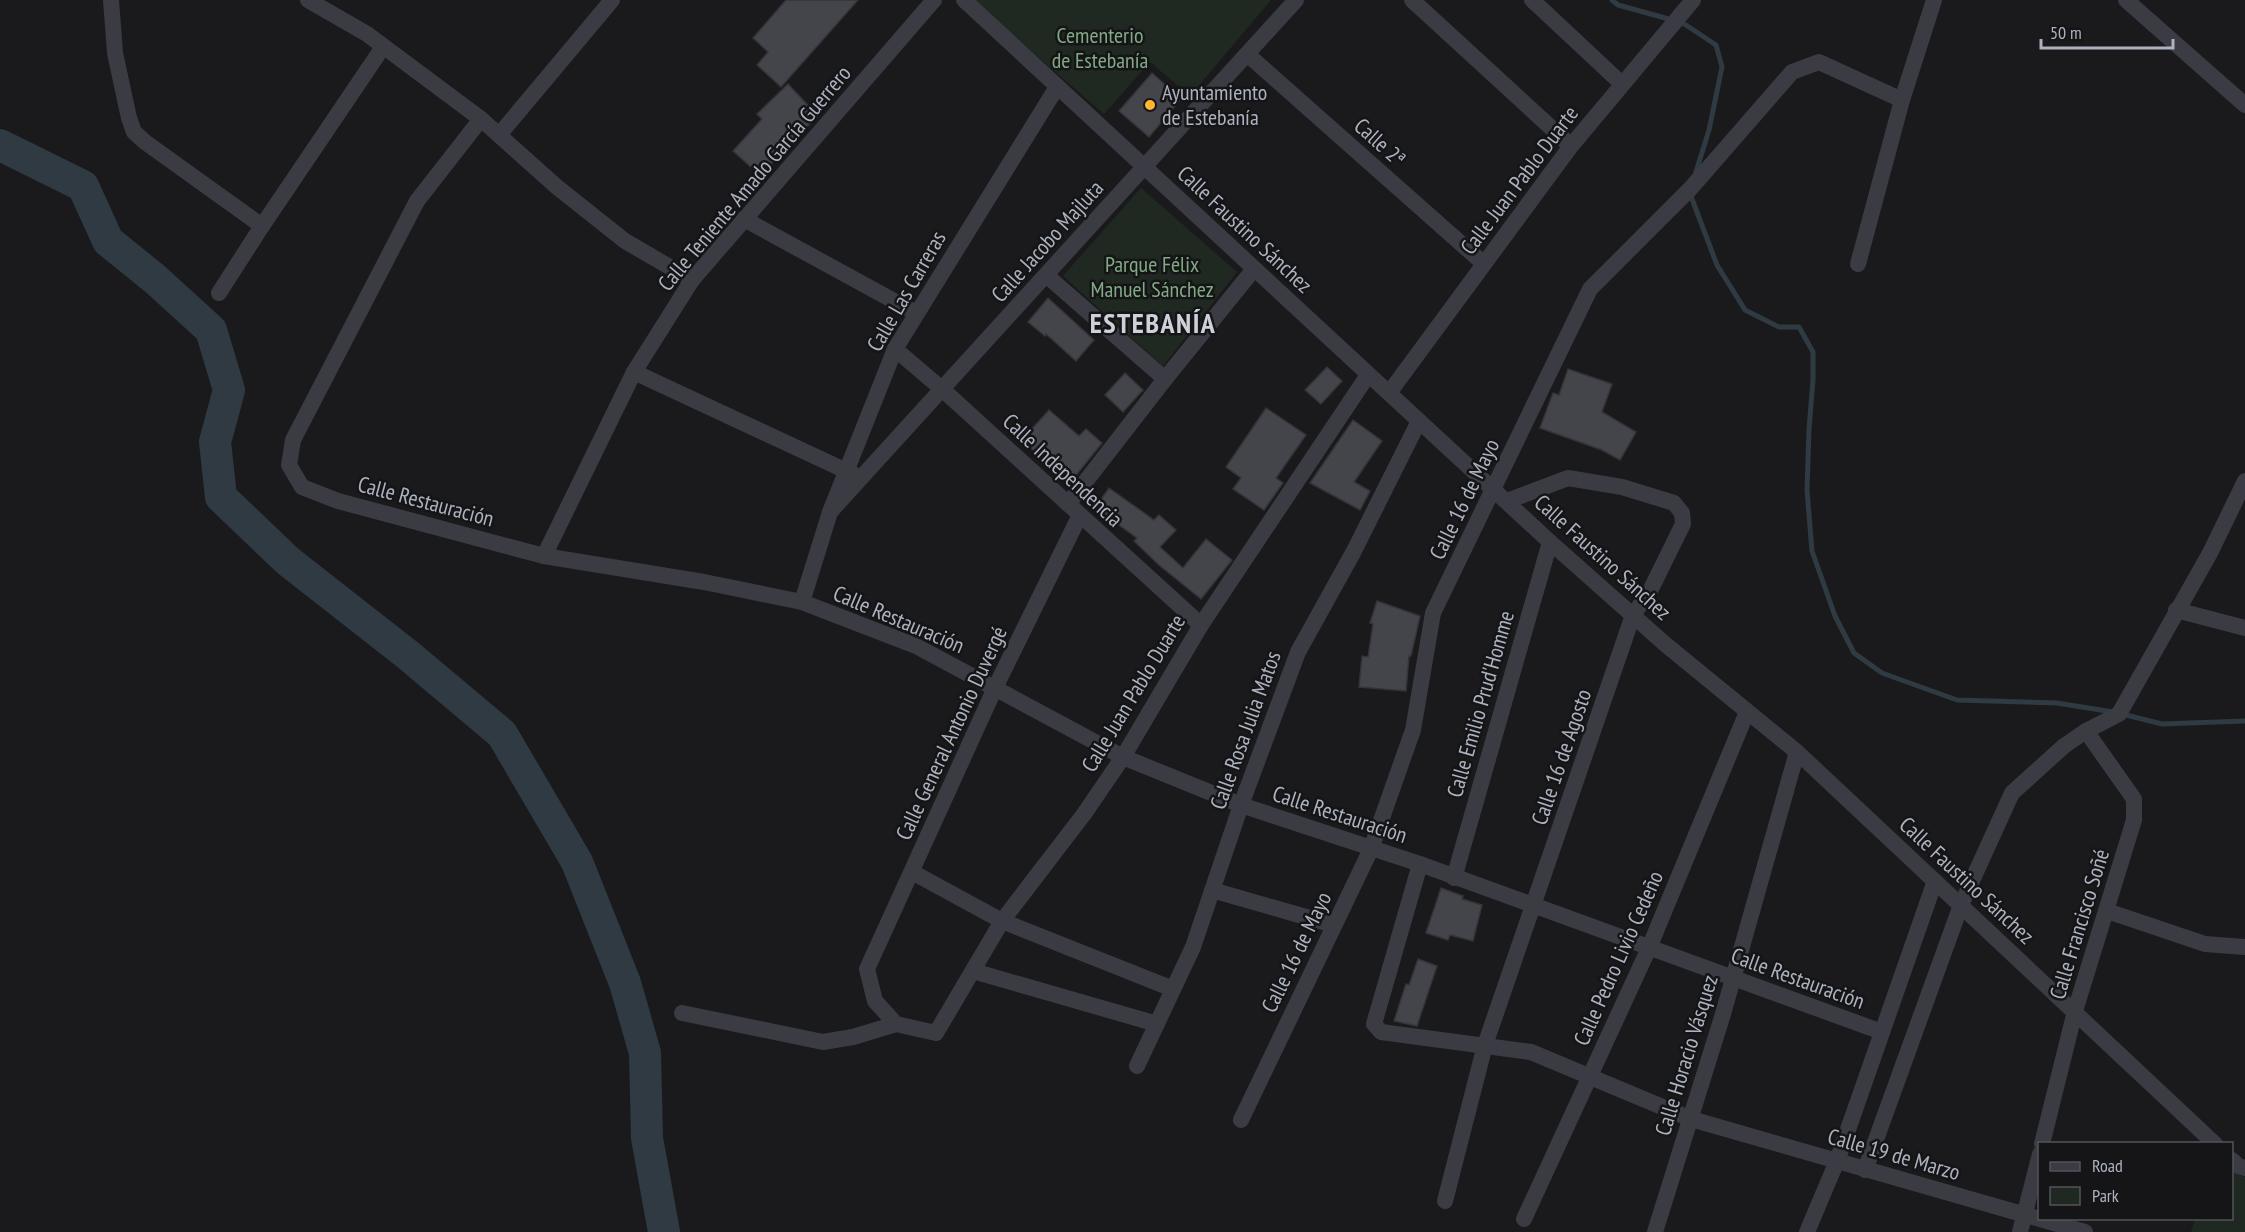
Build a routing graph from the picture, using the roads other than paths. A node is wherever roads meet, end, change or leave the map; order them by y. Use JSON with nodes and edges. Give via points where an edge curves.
{"nodes":[{"id":1,"x":111,"y":0,"type":"edge"},
{"id":2,"x":308,"y":0,"type":"edge"},
{"id":3,"x":612,"y":0,"type":"edge"},
{"id":4,"x":934,"y":0,"type":"edge"},
{"id":5,"x":964,"y":0,"type":"edge"},
{"id":6,"x":1296,"y":0,"type":"edge"},
{"id":7,"x":1412,"y":0,"type":"edge"},
{"id":8,"x":1532,"y":0,"type":"edge"},
{"id":9,"x":1693,"y":0,"type":"edge"},
{"id":10,"x":1934,"y":0,"type":"edge"},
{"id":11,"x":2126,"y":0,"type":"edge"},
{"id":12,"x":383,"y":47,"type":"junction"},
{"id":13,"x":1247,"y":54,"type":"junction"},
{"id":14,"x":1623,"y":84,"type":"junction"},
{"id":15,"x":1057,"y":87,"type":"junction"},
{"id":16,"x":1902,"y":100,"type":"junction"},
{"id":17,"x":2245,"y":105,"type":"edge"},
{"id":18,"x":481,"y":119,"type":"junction"},
{"id":19,"x":499,"y":135,"type":"junction"},
{"id":20,"x":1571,"y":146,"type":"junction"},
{"id":21,"x":1145,"y":168,"type":"junction"},
{"id":22,"x":744,"y":219,"type":"junction"},
{"id":23,"x":262,"y":226,"type":"junction"},
{"id":24,"x":1483,"y":263,"type":"junction"},
{"id":25,"x":1858,"y":264,"type":"dead end"},
{"id":26,"x":1254,"y":269,"type":"junction"},
{"id":27,"x":1046,"y":275,"type":"junction"},
{"id":28,"x":692,"y":280,"type":"junction"},
{"id":29,"x":219,"y":293,"type":"dead end"},
{"id":30,"x":916,"y":313,"type":"junction"},
{"id":31,"x":895,"y":349,"type":"junction"},
{"id":32,"x":634,"y":372,"type":"junction"},
{"id":33,"x":1368,"y":375,"type":"junction"},
{"id":34,"x":1165,"y":379,"type":"junction"},
{"id":35,"x":942,"y":389,"type":"junction"},
{"id":36,"x":1389,"y":393,"type":"junction"},
{"id":37,"x":1419,"y":421,"type":"junction"},
{"id":38,"x":854,"y":475,"type":"junction"},
{"id":39,"x":2245,"y":482,"type":"edge"},
{"id":40,"x":1494,"y":489,"type":"junction"},
{"id":41,"x":1507,"y":501,"type":"junction"},
{"id":42,"x":1074,"y":510,"type":"junction"},
{"id":43,"x":1550,"y":542,"type":"junction"},
{"id":44,"x":544,"y":556,"type":"junction"},
{"id":45,"x":802,"y":602,"type":"junction"},
{"id":46,"x":2176,"y":610,"type":"junction"},
{"id":47,"x":1634,"y":615,"type":"junction"},
{"id":48,"x":1201,"y":625,"type":"junction"},
{"id":49,"x":2245,"y":628,"type":"edge"},
{"id":50,"x":994,"y":688,"type":"junction"},
{"id":51,"x":1747,"y":712,"type":"junction"},
{"id":52,"x":2086,"y":731,"type":"junction"},
{"id":53,"x":1797,"y":752,"type":"junction"},
{"id":54,"x":1123,"y":757,"type":"junction"},
{"id":55,"x":1241,"y":805,"type":"junction"},
{"id":56,"x":1371,"y":849,"type":"junction"},
{"id":57,"x":1420,"y":864,"type":"junction"},
{"id":58,"x":912,"y":872,"type":"junction"},
{"id":59,"x":1454,"y":878,"type":"junction"},
{"id":60,"x":1935,"y":881,"type":"junction"},
{"id":61,"x":1212,"y":890,"type":"junction"},
{"id":62,"x":1961,"y":905,"type":"junction"},
{"id":63,"x":1533,"y":907,"type":"junction"},
{"id":64,"x":2107,"y":911,"type":"junction"},
{"id":65,"x":1002,"y":921,"type":"junction"},
{"id":66,"x":1334,"y":925,"type":"junction"},
{"id":67,"x":2245,"y":947,"type":"edge"},
{"id":68,"x":1649,"y":948,"type":"junction"},
{"id":69,"x":973,"y":971,"type":"junction"},
{"id":70,"x":1733,"y":978,"type":"junction"},
{"id":71,"x":1173,"y":989,"type":"junction"},
{"id":72,"x":2075,"y":1011,"type":"junction"},
{"id":73,"x":682,"y":1013,"type":"dead end"},
{"id":74,"x":896,"y":1024,"type":"junction"},
{"id":75,"x":1157,"y":1024,"type":"junction"},
{"id":76,"x":1882,"y":1032,"type":"junction"},
{"id":77,"x":1485,"y":1045,"type":"junction"},
{"id":78,"x":1137,"y":1066,"type":"dead end"},
{"id":79,"x":1590,"y":1078,"type":"junction"},
{"id":80,"x":1691,"y":1119,"type":"junction"},
{"id":81,"x":1241,"y":1120,"type":"dead end"},
{"id":82,"x":2042,"y":1142,"type":"edge"},
{"id":83,"x":2214,"y":1142,"type":"edge"},
{"id":84,"x":1837,"y":1161,"type":"junction"},
{"id":85,"x":2038,"y":1162,"type":"edge"},
{"id":86,"x":1865,"y":1170,"type":"junction"},
{"id":87,"x":1445,"y":1201,"type":"dead end"},
{"id":88,"x":2024,"y":1215,"type":"junction"},
{"id":89,"x":2038,"y":1219,"type":"edge"},
{"id":90,"x":1524,"y":1220,"type":"dead end"},
{"id":91,"x":2042,"y":1220,"type":"edge"},
{"id":92,"x":1655,"y":1232,"type":"edge"},
{"id":93,"x":1807,"y":1232,"type":"edge"},
{"id":94,"x":2020,"y":1232,"type":"edge"},
{"id":95,"x":2085,"y":1232,"type":"edge"}],
"edges":[{"from":1,"to":23,"type":"street","via":[[115,53],[134,132]]},
{"from":2,"to":12,"type":"street"},
{"from":3,"to":19,"type":"street"},
{"from":4,"to":22,"type":"street","name":"Calle Teniente Amado García Guerrero"},
{"from":5,"to":15,"type":"street","name":"Calle Faustino Sánchez"},
{"from":6,"to":13,"type":"street","name":"Calle Jacobo Majluta"},
{"from":7,"to":20,"type":"street"},
{"from":8,"to":14,"type":"street"},
{"from":9,"to":14,"type":"street","name":"Calle Juan Pablo Duarte"},
{"from":10,"to":16,"type":"street"},
{"from":11,"to":17,"type":"street"},
{"from":12,"to":18,"type":"street"},
{"from":12,"to":23,"type":"street"},
{"from":13,"to":21,"type":"street","name":"Calle Jacobo Majluta"},
{"from":13,"to":24,"type":"street","name":"Calle 2ª"},
{"from":14,"to":20,"type":"street","name":"Calle Juan Pablo Duarte"},
{"from":15,"to":21,"type":"street","name":"Calle Faustino Sánchez"},
{"from":15,"to":30,"type":"street","name":"Calle Las Carreras"},
{"from":16,"to":25,"type":"street"},
{"from":16,"to":40,"type":"street","name":"Calle 16 de Mayo","via":[[1819,62],[1792,72],[1691,188],[1590,289]]},
{"from":18,"to":19,"type":"street"},
{"from":18,"to":44,"type":"street","name":"Calle Restauración","via":[[417,201],[293,440],[289,465],[302,487],[338,501]]},
{"from":19,"to":28,"type":"street","via":[[625,240]]},
{"from":20,"to":24,"type":"street","name":"Calle Juan Pablo Duarte"},
{"from":21,"to":26,"type":"street","name":"Calle Faustino Sánchez"},
{"from":21,"to":27,"type":"street","name":"Calle Jacobo Majluta"},
{"from":22,"to":28,"type":"street","name":"Calle Teniente Amado García Guerrero"},
{"from":22,"to":30,"type":"street"},
{"from":23,"to":29,"type":"street"},
{"from":24,"to":36,"type":"street","name":"Calle Juan Pablo Duarte"},
{"from":26,"to":33,"type":"street","name":"Calle Faustino Sánchez"},
{"from":26,"to":34,"type":"street","name":"Calle General Antonio Duvergé"},
{"from":27,"to":34,"type":"street"},
{"from":27,"to":35,"type":"street","name":"Calle Jacobo Majluta"},
{"from":28,"to":32,"type":"street","name":"Calle Teniente Amado García Guerrero"},
{"from":30,"to":31,"type":"street","name":"Calle Las Carreras"},
{"from":31,"to":35,"type":"street","name":"Calle Independencia"},
{"from":31,"to":38,"type":"street","name":"Calle Las Carreras"},
{"from":32,"to":38,"type":"street"},
{"from":32,"to":44,"type":"street","name":"Calle Teniente Amado García Guerrero"},
{"from":33,"to":36,"type":"street","name":"Calle Faustino Sánchez"},
{"from":33,"to":48,"type":"street","name":"Calle Juan Pablo Duarte"},
{"from":34,"to":42,"type":"street","name":"Calle General Antonio Duvergé"},
{"from":35,"to":38,"type":"street","name":"Calle Jacobo Majluta"},
{"from":35,"to":42,"type":"street","name":"Calle Independencia"},
{"from":36,"to":37,"type":"street","name":"Calle Faustino Sánchez"},
{"from":37,"to":40,"type":"street","name":"Calle Faustino Sánchez"},
{"from":37,"to":55,"type":"street","name":"Calle Rosa Julia Matos","via":[[1298,652]]},
{"from":38,"to":45,"type":"street","name":"Calle Jacobo Majluta","via":[[830,512]]},
{"from":39,"to":46,"type":"street","via":[[2210,554]]},
{"from":40,"to":41,"type":"street","name":"Calle Faustino Sánchez"},
{"from":40,"to":56,"type":"street","name":"Calle 16 de Mayo","via":[[1433,613],[1413,730]]},
{"from":41,"to":43,"type":"street","name":"Calle Faustino Sánchez"},
{"from":41,"to":47,"type":"street","name":"Calle 16 de Agosto","via":[[1568,478],[1622,487],[1674,503],[1682,513],[1683,524]]},
{"from":42,"to":48,"type":"street","name":"Calle Independencia"},
{"from":42,"to":50,"type":"street","name":"Calle General Antonio Duvergé"},
{"from":43,"to":47,"type":"street","name":"Calle Faustino Sánchez"},
{"from":43,"to":59,"type":"street","name":"Calle Emilio Prud'Homme"},
{"from":44,"to":45,"type":"street","name":"Calle Restauración"},
{"from":45,"to":50,"type":"street","name":"Calle Restauración","via":[[916,646]]},
{"from":46,"to":49,"type":"street"},
{"from":46,"to":52,"type":"street","via":[[2120,714]]},
{"from":47,"to":51,"type":"street","name":"Calle Faustino Sánchez"},
{"from":47,"to":63,"type":"street","name":"Calle 16 de Agosto"},
{"from":48,"to":54,"type":"street","name":"Calle Juan Pablo Duarte"},
{"from":50,"to":54,"type":"street","name":"Calle Restauración"},
{"from":50,"to":58,"type":"street","name":"Calle General Antonio Duvergé"},
{"from":51,"to":53,"type":"street","name":"Calle Faustino Sánchez"},
{"from":51,"to":68,"type":"street","name":"Calle Pedro Livio Cedeño"},
{"from":52,"to":62,"type":"street","via":[[2012,793]]},
{"from":52,"to":64,"type":"street","name":"Calle Francisco Soñé","via":[[2134,799],[2134,820]]},
{"from":53,"to":60,"type":"street","name":"Calle Faustino Sánchez"},
{"from":53,"to":70,"type":"street","name":"Calle Horacio Vásquez"},
{"from":54,"to":55,"type":"street","name":"Calle Restauración"},
{"from":54,"to":65,"type":"street","name":"Calle Juan Pablo Duarte"},
{"from":55,"to":56,"type":"street","name":"Calle Restauración"},
{"from":55,"to":61,"type":"street","name":"Calle Rosa Julia Matos"},
{"from":56,"to":57,"type":"street","name":"Calle Restauración"},
{"from":56,"to":66,"type":"street","name":"Calle 16 de Mayo"},
{"from":57,"to":59,"type":"street","name":"Calle Restauración"},
{"from":57,"to":77,"type":"street","name":"Calle 19 de Marzo","via":[[1374,1024],[1381,1032]]},
{"from":58,"to":65,"type":"street"},
{"from":58,"to":74,"type":"street","name":"Calle General Antonio Duvergé","via":[[867,969],[875,1001]]},
{"from":59,"to":63,"type":"street","name":"Calle Restauración"},
{"from":60,"to":62,"type":"street","name":"Calle Faustino Sánchez"},
{"from":60,"to":76,"type":"street"},
{"from":61,"to":66,"type":"street"},
{"from":61,"to":71,"type":"street","name":"Calle Rosa Julia Matos","via":[[1193,947]]},
{"from":62,"to":72,"type":"street","name":"Calle Faustino Sánchez"},
{"from":62,"to":86,"type":"street"},
{"from":63,"to":68,"type":"street","name":"Calle Restauración"},
{"from":63,"to":77,"type":"street","name":"Calle 16 de Agosto"},
{"from":64,"to":67,"type":"street","via":[[2205,944]]},
{"from":64,"to":72,"type":"street","name":"Calle Francisco Soñé"},
{"from":65,"to":69,"type":"street","name":"Calle Juan Pablo Duarte"},
{"from":65,"to":71,"type":"street"},
{"from":66,"to":81,"type":"street","name":"Calle 16 de Mayo"},
{"from":68,"to":70,"type":"street","name":"Calle Restauración"},
{"from":68,"to":79,"type":"street","name":"Calle Pedro Livio Cedeño"},
{"from":69,"to":74,"type":"street","name":"Calle Juan Pablo Duarte","via":[[936,1034]]},
{"from":69,"to":75,"type":"street"},
{"from":70,"to":76,"type":"street","name":"Calle Restauración"},
{"from":70,"to":80,"type":"street","name":"Calle Horacio Vásquez"},
{"from":71,"to":75,"type":"street","name":"Calle Rosa Julia Matos"},
{"from":72,"to":82,"type":"street","name":"Calle Francisco Soñé"},
{"from":72,"to":83,"type":"street","name":"Calle Faustino Sánchez"},
{"from":73,"to":74,"type":"street","via":[[824,1042]]},
{"from":75,"to":78,"type":"street","name":"Calle Rosa Julia Matos"},
{"from":76,"to":84,"type":"street"},
{"from":77,"to":79,"type":"street","name":"Calle 19 de Marzo","via":[[1531,1052]]},
{"from":77,"to":87,"type":"street","name":"Calle 16 de Agosto"},
{"from":79,"to":80,"type":"street","name":"Calle 19 de Marzo"},
{"from":79,"to":90,"type":"street","name":"Calle Pedro Livio Cedeño"},
{"from":80,"to":84,"type":"street","name":"Calle 19 de Marzo"},
{"from":80,"to":92,"type":"street","name":"Calle Horacio Vásquez"},
{"from":84,"to":86,"type":"street","name":"Calle 19 de Marzo"},
{"from":84,"to":93,"type":"street"},
{"from":85,"to":88,"type":"street"},
{"from":86,"to":88,"type":"street","name":"Calle 19 de Marzo"},
{"from":88,"to":89,"type":"street","name":"Calle 19 de Marzo"},
{"from":88,"to":94,"type":"street"},
{"from":91,"to":95,"type":"street","name":"Calle 19 de Marzo"}]}
